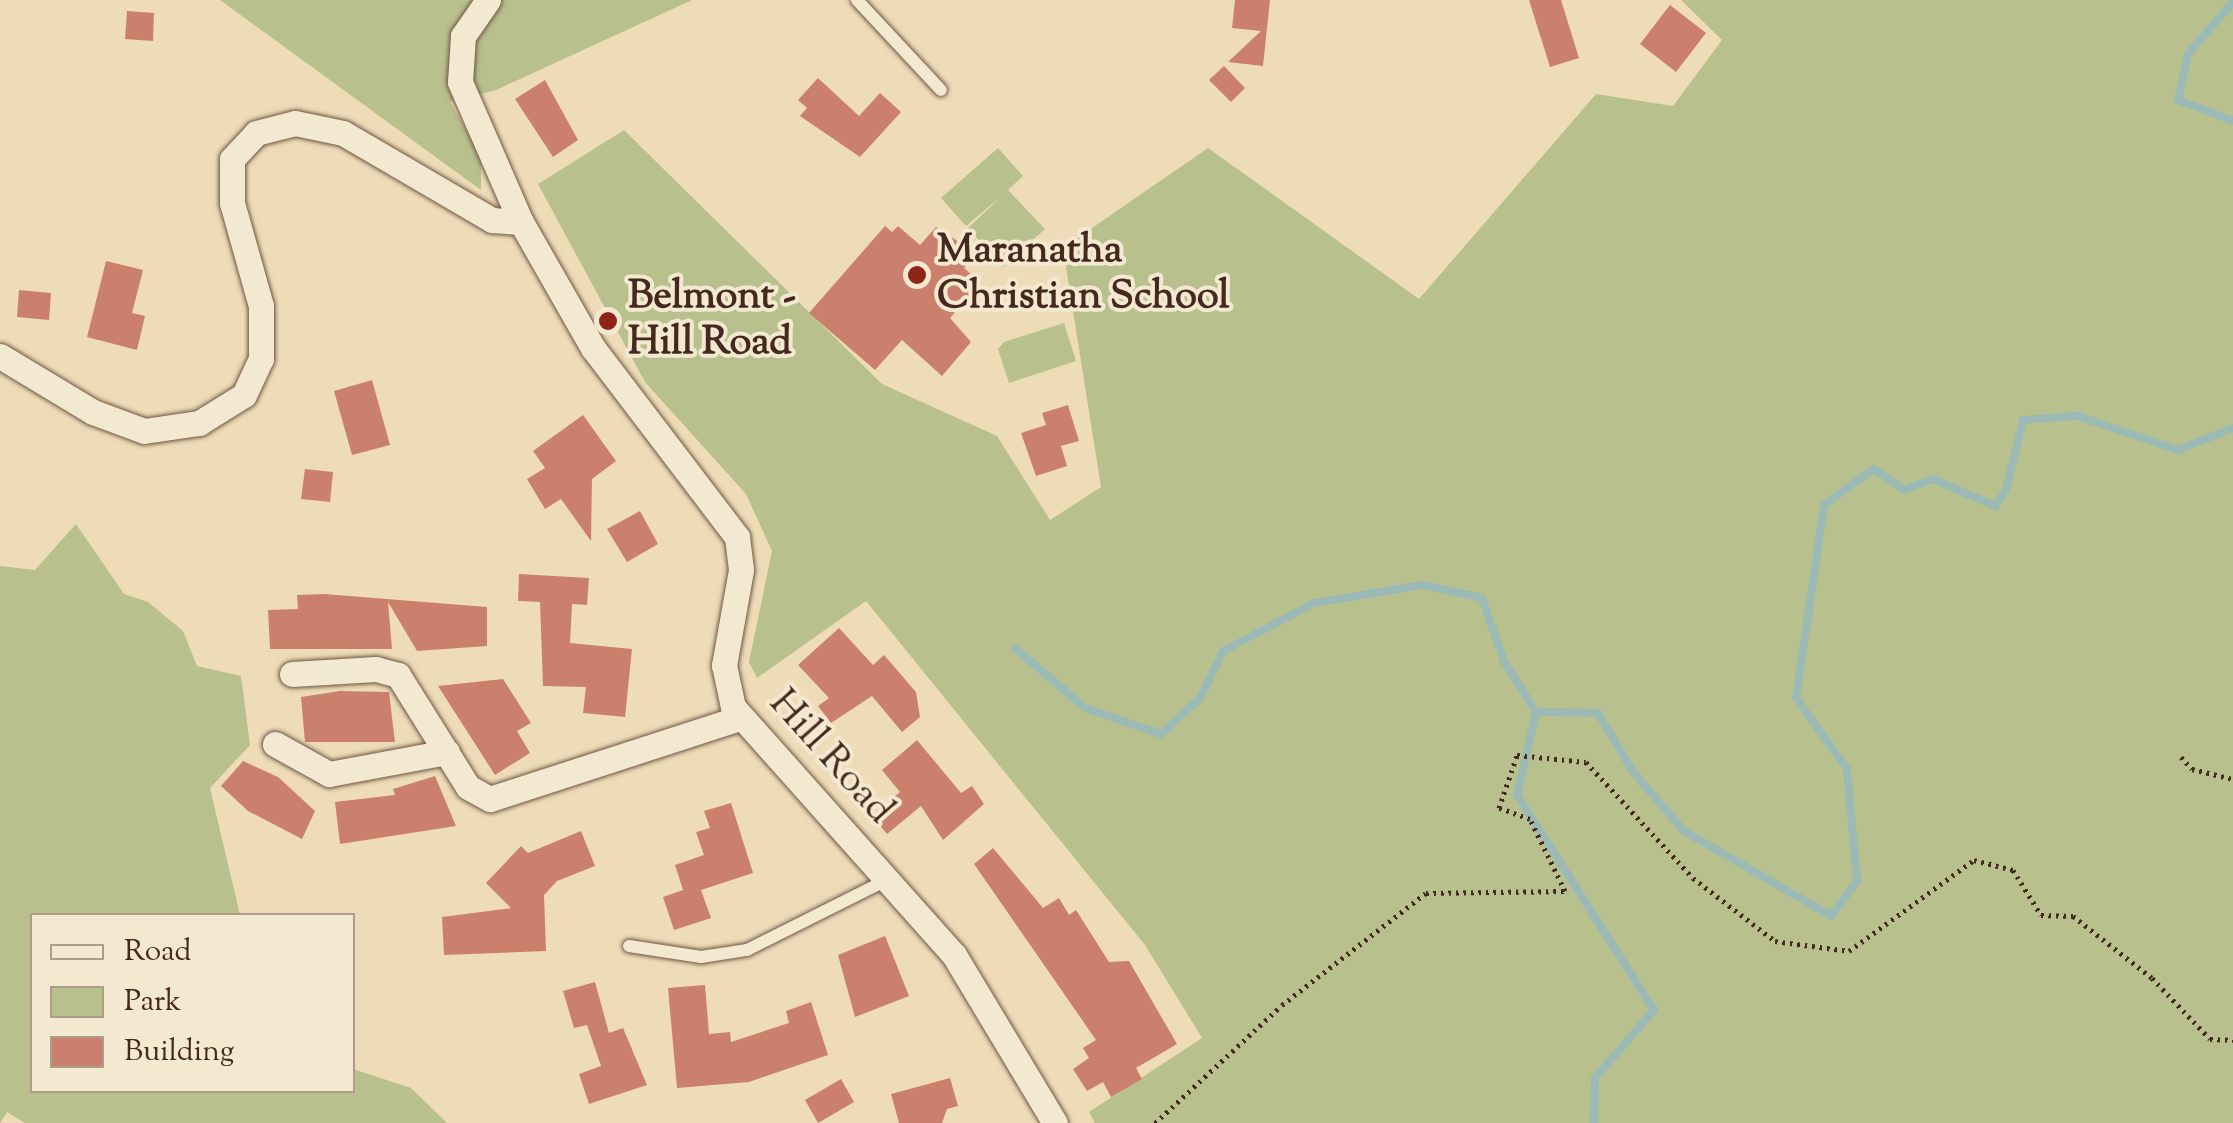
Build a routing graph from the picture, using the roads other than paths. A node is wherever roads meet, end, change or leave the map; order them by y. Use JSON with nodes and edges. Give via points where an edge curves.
{"nodes":[{"id":1,"x":488,"y":0,"type":"edge"},
{"id":2,"x":857,"y":0,"type":"edge"},
{"id":3,"x":941,"y":90,"type":"dead end"},
{"id":4,"x":521,"y":222,"type":"junction"},
{"id":5,"x":0,"y":356,"type":"edge"},
{"id":6,"x":426,"y":666,"type":"dead end"},
{"id":7,"x":292,"y":674,"type":"dead end"},
{"id":8,"x":402,"y":679,"type":"junction"},
{"id":9,"x":739,"y":718,"type":"junction"},
{"id":10,"x":275,"y":744,"type":"dead end"},
{"id":11,"x":447,"y":752,"type":"junction"},
{"id":12,"x":890,"y":879,"type":"junction"},
{"id":13,"x":628,"y":946,"type":"dead end"},
{"id":14,"x":1054,"y":1123,"type":"edge"}],
"edges":[{"from":1,"to":4,"type":"street","name":"Hill Road","via":[[463,36],[460,82]]},
{"from":2,"to":3,"type":"lane"},
{"from":4,"to":5,"type":"street","via":[[492,220],[343,134],[282,126],[256,133],[232,159],[232,202],[261,306],[261,359],[244,395],[199,423],[144,431],[93,412]]},
{"from":4,"to":9,"type":"street","name":"Hill Road","via":[[593,348],[732,526],[741,570],[724,664]]},
{"from":6,"to":8,"type":"street"},
{"from":7,"to":8,"type":"street","via":[[376,669]]},
{"from":8,"to":11,"type":"street"},
{"from":9,"to":11,"type":"street","via":[[504,798],[472,792]]},
{"from":9,"to":12,"type":"street","name":"Hill Road"},
{"from":10,"to":11,"type":"street","via":[[329,774]]},
{"from":12,"to":13,"type":"lane","via":[[747,950],[690,957]]},
{"from":12,"to":14,"type":"street","name":"Hill Road","via":[[954,956]]}]}
